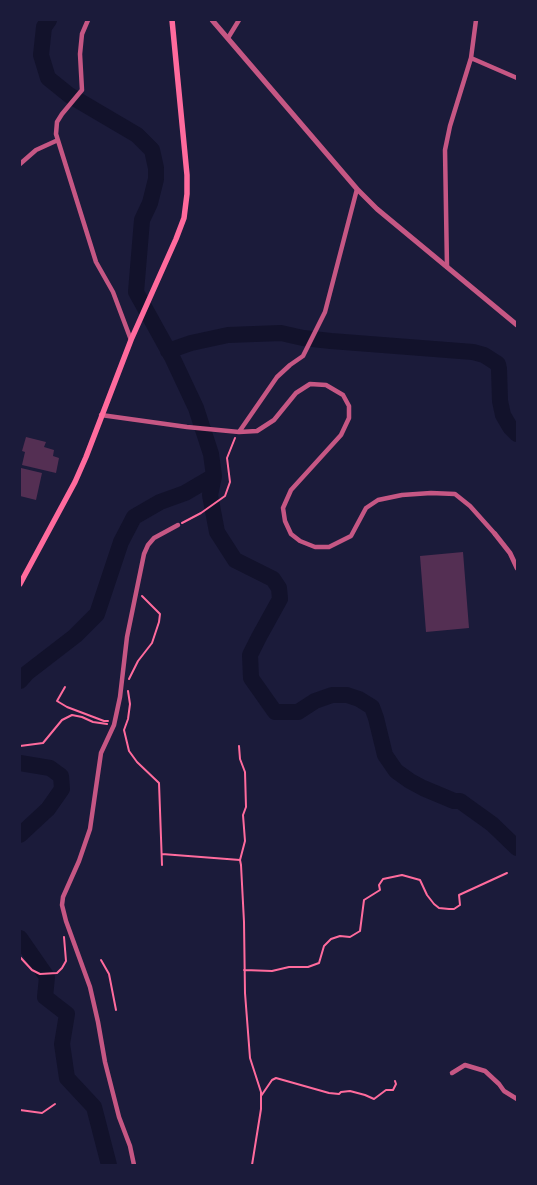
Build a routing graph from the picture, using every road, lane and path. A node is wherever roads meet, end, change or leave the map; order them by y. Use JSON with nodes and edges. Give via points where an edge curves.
{"nodes":[{"id":1,"x":88,"y":20,"type":"edge"},
{"id":2,"x":172,"y":20,"type":"edge"},
{"id":3,"x":212,"y":20,"type":"edge"},
{"id":4,"x":239,"y":20,"type":"edge"},
{"id":5,"x":476,"y":20,"type":"edge"},
{"id":6,"x":228,"y":38,"type":"junction"},
{"id":7,"x":471,"y":58,"type":"junction"},
{"id":8,"x":517,"y":78,"type":"edge"},
{"id":9,"x":58,"y":140,"type":"junction"},
{"id":10,"x":20,"y":164,"type":"edge"},
{"id":11,"x":358,"y":189,"type":"junction"},
{"id":12,"x":447,"y":267,"type":"junction"},
{"id":13,"x":517,"y":325,"type":"edge"},
{"id":14,"x":131,"y":340,"type":"junction"},
{"id":15,"x":101,"y":415,"type":"junction"},
{"id":16,"x":239,"y":432,"type":"junction"},
{"id":17,"x":178,"y":525,"type":"joint"},
{"id":18,"x":495,"y":534,"type":"joint"},
{"id":19,"x":517,"y":568,"type":"edge"},
{"id":20,"x":20,"y":584,"type":"edge"},
{"id":21,"x":137,"y":591,"type":"junction"},
{"id":22,"x":128,"y":681,"type":"dead end"},
{"id":23,"x":65,"y":687,"type":"dead end"},
{"id":24,"x":128,"y":690,"type":"dead end"},
{"id":25,"x":114,"y":723,"type":"junction"},
{"id":26,"x":20,"y":746,"type":"edge"},
{"id":27,"x":239,"y":746,"type":"dead end"},
{"id":28,"x":161,"y":854,"type":"junction"},
{"id":29,"x":240,"y":860,"type":"junction"},
{"id":30,"x":162,"y":865,"type":"dead end"},
{"id":31,"x":506,"y":873,"type":"dead end"},
{"id":32,"x":64,"y":933,"type":"dead end"},
{"id":33,"x":20,"y":957,"type":"edge"},
{"id":34,"x":101,"y":960,"type":"dead end"},
{"id":35,"x":244,"y":970,"type":"junction"},
{"id":36,"x":116,"y":1010,"type":"dead end"},
{"id":37,"x":452,"y":1073,"type":"dead end"},
{"id":38,"x":395,"y":1081,"type":"dead end"},
{"id":39,"x":261,"y":1096,"type":"junction"},
{"id":40,"x":517,"y":1100,"type":"edge"},
{"id":41,"x":55,"y":1104,"type":"dead end"},
{"id":42,"x":20,"y":1110,"type":"edge"},
{"id":43,"x":134,"y":1165,"type":"edge"},
{"id":44,"x":252,"y":1165,"type":"edge"}],
"edges":[{"from":1,"to":9,"type":"street","via":[[82,34],[82,90],[57,122]]},
{"from":2,"to":14,"type":"main road","via":[[186,156],[184,218]]},
{"from":3,"to":6,"type":"street"},
{"from":4,"to":6,"type":"street"},
{"from":5,"to":7,"type":"street"},
{"from":6,"to":11,"type":"street"},
{"from":7,"to":8,"type":"street"},
{"from":7,"to":12,"type":"street","via":[[445,150]]},
{"from":9,"to":10,"type":"street","via":[[36,150]]},
{"from":9,"to":14,"type":"street","via":[[96,262],[113,292]]},
{"from":11,"to":12,"type":"street","via":[[377,209]]},
{"from":11,"to":16,"type":"street","via":[[324,312],[303,356],[278,377]]},
{"from":12,"to":13,"type":"street"},
{"from":14,"to":15,"type":"main road"},
{"from":15,"to":16,"type":"street"},
{"from":15,"to":20,"type":"main road","via":[[86,457]]},
{"from":16,"to":17,"type":"path","via":[[227,458],[230,482],[224,496]]},
{"from":16,"to":18,"type":"street","via":[[257,431],[274,420],[296,393],[310,384],[326,386],[343,395],[349,406],[349,418],[341,435],[292,490],[283,508],[291,534],[315,547],[329,547],[351,536],[366,508],[378,500],[402,495],[455,494]]},
{"from":17,"to":21,"type":"street","via":[[148,545]]},
{"from":18,"to":19,"type":"street"},
{"from":21,"to":22,"type":"path","via":[[160,614],[152,644]]},
{"from":21,"to":25,"type":"street"},
{"from":23,"to":25,"type":"path","via":[[57,701]]},
{"from":24,"to":28,"type":"path","via":[[130,704],[124,730],[129,751],[158,782]]},
{"from":25,"to":26,"type":"path","via":[[93,722],[72,715],[62,720],[43,743]]},
{"from":25,"to":43,"type":"street","via":[[101,754],[90,829],[62,905],[91,991],[104,1062]]},
{"from":27,"to":29,"type":"path","via":[[245,772],[246,807]]},
{"from":28,"to":29,"type":"path"},
{"from":28,"to":30,"type":"path"},
{"from":29,"to":35,"type":"path"},
{"from":31,"to":35,"type":"path","via":[[459,895],[460,905],[454,909],[439,908],[434,904],[420,880],[402,875],[383,879],[380,890],[364,900],[360,931],[350,937],[331,939],[324,946],[319,963],[272,971]]},
{"from":32,"to":33,"type":"path","via":[[66,961],[57,973],[40,974]]},
{"from":34,"to":36,"type":"path","via":[[108,974]]},
{"from":35,"to":39,"type":"path","via":[[250,1058]]},
{"from":37,"to":40,"type":"street","via":[[465,1065],[485,1071]]},
{"from":38,"to":39,"type":"path","via":[[393,1090],[386,1090],[374,1099],[350,1091],[329,1093],[276,1078]]},
{"from":39,"to":44,"type":"path"},
{"from":41,"to":42,"type":"path","via":[[42,1113]]}]}
